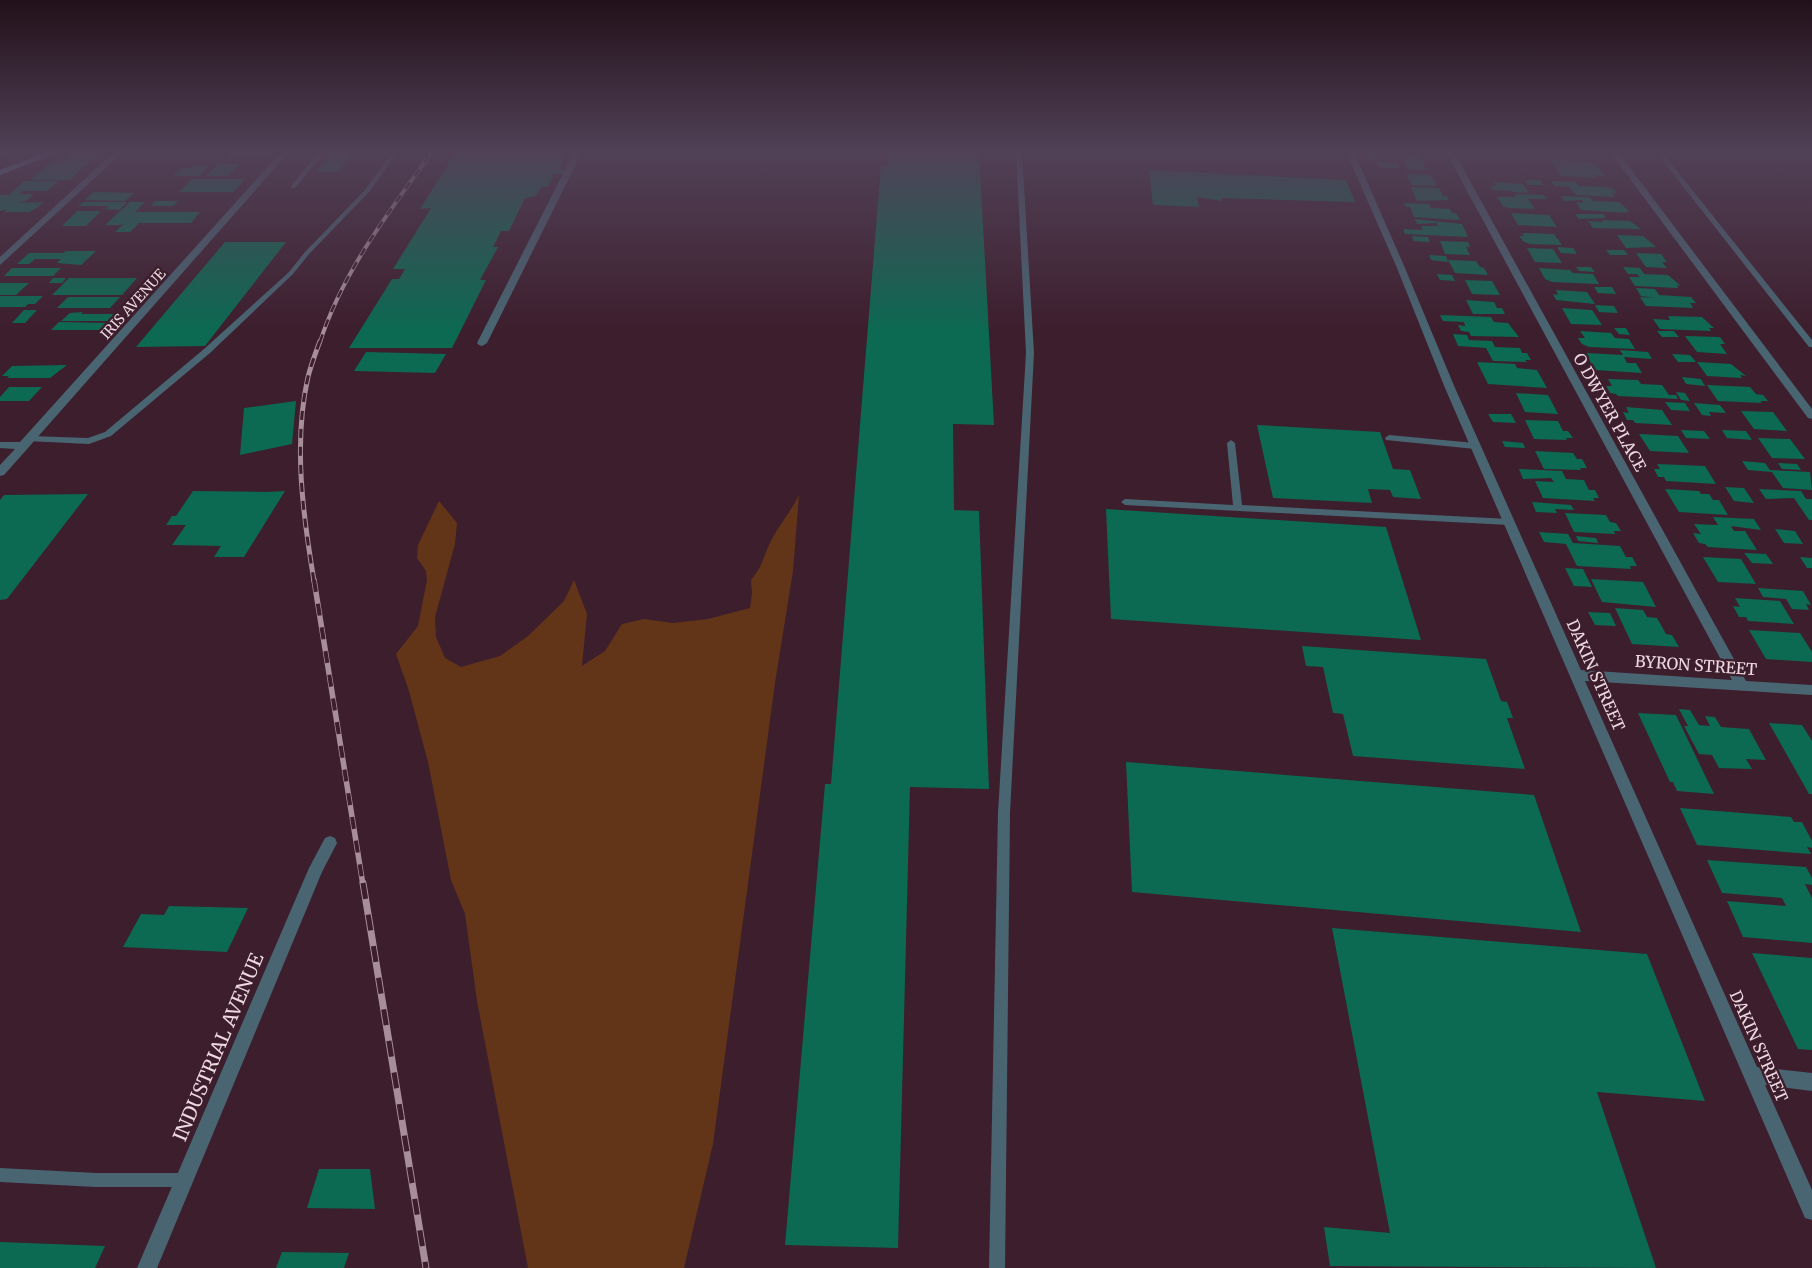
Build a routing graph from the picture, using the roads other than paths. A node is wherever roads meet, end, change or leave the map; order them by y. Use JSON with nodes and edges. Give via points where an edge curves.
{"nodes":[{"id":1,"x":55,"y":211,"type":"edge"},
{"id":2,"x":232,"y":211,"type":"edge"},
{"id":3,"x":347,"y":211,"type":"edge"},
{"id":4,"x":548,"y":211,"type":"edge"},
{"id":5,"x":1022,"y":211,"type":"edge"},
{"id":6,"x":1375,"y":211,"type":"edge"},
{"id":7,"x":1482,"y":211,"type":"edge"},
{"id":8,"x":1658,"y":211,"type":"edge"},
{"id":9,"x":1706,"y":211,"type":"edge"},
{"id":10,"x":0,"y":262,"type":"edge"},
{"id":11,"x":482,"y":343,"type":"dead end"},
{"id":12,"x":1812,"y":345,"type":"edge"},
{"id":13,"x":1812,"y":416,"type":"edge"},
{"id":14,"x":1389,"y":438,"type":"dead end"},
{"id":15,"x":27,"y":442,"type":"junction"},
{"id":16,"x":1231,"y":442,"type":"dead end"},
{"id":17,"x":0,"y":445,"type":"edge"},
{"id":18,"x":1475,"y":446,"type":"junction"},
{"id":19,"x":0,"y":472,"type":"edge"},
{"id":20,"x":1125,"y":502,"type":"dead end"},
{"id":21,"x":1238,"y":508,"type":"junction"},
{"id":22,"x":1509,"y":522,"type":"junction"},
{"id":23,"x":1577,"y":675,"type":"junction"},
{"id":24,"x":1742,"y":686,"type":"junction"},
{"id":25,"x":1812,"y":690,"type":"edge"},
{"id":26,"x":330,"y":843,"type":"dead end"},
{"id":27,"x":1753,"y":1075,"type":"junction"},
{"id":28,"x":1812,"y":1082,"type":"edge"},
{"id":29,"x":0,"y":1175,"type":"edge"},
{"id":30,"x":186,"y":1180,"type":"junction"},
{"id":31,"x":1812,"y":1211,"type":"edge"},
{"id":32,"x":147,"y":1268,"type":"edge"},
{"id":33,"x":997,"y":1268,"type":"edge"}],
"edges":[{"from":1,"to":10,"type":"street"},
{"from":2,"to":15,"type":"street","name":"IRIS AVENUE"},
{"from":3,"to":15,"type":"lane","via":[[291,273],[207,351],[108,434],[89,441]]},
{"from":4,"to":11,"type":"street"},
{"from":5,"to":33,"type":"lane","via":[[1030,353],[1004,813]]},
{"from":6,"to":18,"type":"street","name":"DAKIN STREET"},
{"from":7,"to":24,"type":"street","name":"O DWYER PLACE"},
{"from":8,"to":13,"type":"street"},
{"from":9,"to":12,"type":"lane"},
{"from":14,"to":18,"type":"lane"},
{"from":15,"to":17,"type":"street"},
{"from":15,"to":19,"type":"street","name":"IRIS AVENUE"},
{"from":16,"to":21,"type":"lane"},
{"from":18,"to":22,"type":"street","name":"DAKIN STREET"},
{"from":20,"to":21,"type":"lane"},
{"from":21,"to":22,"type":"lane"},
{"from":22,"to":23,"type":"street","name":"DAKIN STREET"},
{"from":23,"to":24,"type":"street","name":"BYRON STREET"},
{"from":23,"to":27,"type":"street","name":"DAKIN STREET"},
{"from":24,"to":25,"type":"street","name":"BYRON STREET"},
{"from":26,"to":30,"type":"street","name":"INDUSTRIAL AVENUE","via":[[316,868]]},
{"from":27,"to":28,"type":"street"},
{"from":27,"to":31,"type":"street","name":"DAKIN STREET"},
{"from":29,"to":30,"type":"lane"},
{"from":30,"to":32,"type":"street","name":"INDUSTRIAL AVENUE"}]}
